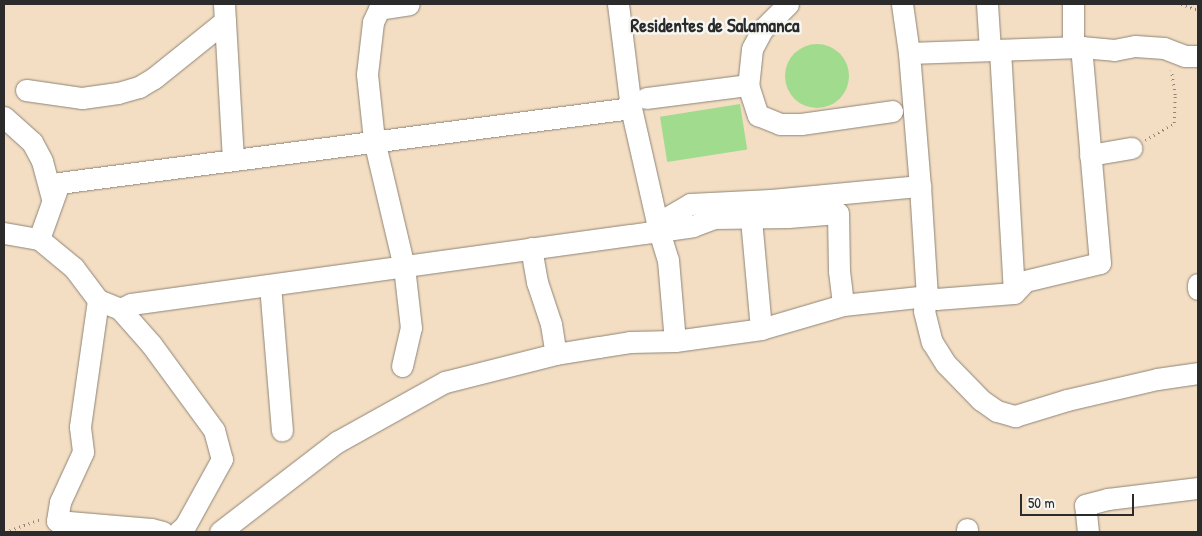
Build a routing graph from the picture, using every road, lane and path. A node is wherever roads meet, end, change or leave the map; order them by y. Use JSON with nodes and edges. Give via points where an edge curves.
{"nodes":[{"id":1,"x":409,"y":4,"type":"edge"},
{"id":2,"x":618,"y":4,"type":"edge"},
{"id":3,"x":788,"y":4,"type":"edge"},
{"id":4,"x":902,"y":4,"type":"edge"},
{"id":5,"x":987,"y":4,"type":"edge"},
{"id":6,"x":1073,"y":4,"type":"edge"},
{"id":7,"x":1181,"y":4,"type":"edge"},
{"id":8,"x":1198,"y":10,"type":"edge"},
{"id":9,"x":225,"y":13,"type":"edge"},
{"id":10,"x":1077,"y":47,"type":"junction"},
{"id":11,"x":995,"y":50,"type":"junction"},
{"id":12,"x":909,"y":53,"type":"junction"},
{"id":13,"x":1198,"y":56,"type":"edge"},
{"id":14,"x":1171,"y":68,"type":"dead end"},
{"id":15,"x":748,"y":85,"type":"junction"},
{"id":16,"x":26,"y":90,"type":"dead end"},
{"id":17,"x":639,"y":103,"type":"junction"},
{"id":18,"x":892,"y":111,"type":"dead end"},
{"id":19,"x":4,"y":117,"type":"edge"},
{"id":20,"x":374,"y":140,"type":"junction"},
{"id":21,"x":1131,"y":148,"type":"joint"},
{"id":22,"x":1090,"y":155,"type":"junction"},
{"id":23,"x":233,"y":159,"type":"junction"},
{"id":24,"x":920,"y":186,"type":"junction"},
{"id":25,"x":52,"y":198,"type":"junction"},
{"id":26,"x":751,"y":219,"type":"junction"},
{"id":27,"x":659,"y":231,"type":"junction"},
{"id":28,"x":4,"y":233,"type":"edge"},
{"id":29,"x":38,"y":239,"type":"junction"},
{"id":30,"x":531,"y":248,"type":"junction"},
{"id":31,"x":404,"y":267,"type":"junction"},
{"id":32,"x":1198,"y":284,"type":"edge"},
{"id":33,"x":270,"y":285,"type":"junction"},
{"id":34,"x":1198,"y":288,"type":"edge"},
{"id":35,"x":1014,"y":292,"type":"junction"},
{"id":36,"x":927,"y":296,"type":"junction"},
{"id":37,"x":98,"y":300,"type":"junction"},
{"id":38,"x":843,"y":305,"type":"junction"},
{"id":39,"x":120,"y":309,"type":"junction"},
{"id":40,"x":761,"y":329,"type":"junction"},
{"id":41,"x":675,"y":341,"type":"junction"},
{"id":42,"x":556,"y":354,"type":"junction"},
{"id":43,"x":402,"y":366,"type":"dead end"},
{"id":44,"x":436,"y":371,"type":"dead end"},
{"id":45,"x":1198,"y":373,"type":"edge"},
{"id":46,"x":282,"y":431,"type":"dead end"},
{"id":47,"x":337,"y":442,"type":"junction"},
{"id":48,"x":1198,"y":488,"type":"edge"},
{"id":49,"x":59,"y":510,"type":"junction"},
{"id":50,"x":5,"y":532,"type":"edge"},
{"id":51,"x":163,"y":532,"type":"edge"},
{"id":52,"x":178,"y":532,"type":"edge"},
{"id":53,"x":220,"y":532,"type":"edge"},
{"id":54,"x":1088,"y":532,"type":"edge"}],
"edges":[{"from":1,"to":20,"type":"street","via":[[379,9],[373,22],[366,74]]},
{"from":2,"to":17,"type":"street"},
{"from":3,"to":15,"type":"street","via":[[762,30],[752,49]]},
{"from":4,"to":12,"type":"street"},
{"from":5,"to":11,"type":"street"},
{"from":6,"to":10,"type":"street"},
{"from":7,"to":8,"type":"path"},
{"from":9,"to":16,"type":"street","via":[[154,78],[139,87],[82,98]]},
{"from":9,"to":23,"type":"street"},
{"from":10,"to":11,"type":"street"},
{"from":10,"to":13,"type":"street","via":[[1114,50],[1135,46],[1164,48],[1185,56]]},
{"from":10,"to":22,"type":"street"},
{"from":11,"to":12,"type":"street"},
{"from":11,"to":35,"type":"street"},
{"from":12,"to":24,"type":"street"},
{"from":14,"to":21,"type":"path","via":[[1175,95],[1174,123]]},
{"from":15,"to":17,"type":"street"},
{"from":15,"to":18,"type":"street","via":[[758,115],[780,124]]},
{"from":17,"to":20,"type":"street"},
{"from":17,"to":27,"type":"street"},
{"from":19,"to":25,"type":"street","via":[[32,142],[42,162]]},
{"from":20,"to":23,"type":"street"},
{"from":20,"to":31,"type":"street"},
{"from":21,"to":22,"type":"street"},
{"from":22,"to":35,"type":"street","via":[[1100,263],[1025,280]]},
{"from":23,"to":25,"type":"street","via":[[59,182]]},
{"from":24,"to":27,"type":"street","via":[[690,204],[666,218]]},
{"from":24,"to":36,"type":"street"},
{"from":25,"to":29,"type":"street"},
{"from":26,"to":27,"type":"street","via":[[714,218],[686,228]]},
{"from":26,"to":38,"type":"street","via":[[838,213]]},
{"from":26,"to":40,"type":"street"},
{"from":27,"to":30,"type":"street"},
{"from":27,"to":41,"type":"street","via":[[668,260]]},
{"from":28,"to":29,"type":"street"},
{"from":29,"to":37,"type":"street","via":[[74,268]]},
{"from":30,"to":31,"type":"street"},
{"from":30,"to":42,"type":"street"},
{"from":31,"to":33,"type":"street"},
{"from":31,"to":43,"type":"street","via":[[411,328]]},
{"from":32,"to":34,"type":"street"},
{"from":33,"to":39,"type":"street","via":[[131,304]]},
{"from":33,"to":46,"type":"street"},
{"from":35,"to":36,"type":"street","via":[[936,299]]},
{"from":36,"to":38,"type":"street"},
{"from":36,"to":45,"type":"street","via":[[924,311],[932,342],[962,383],[997,411],[1015,416],[1067,400]]},
{"from":37,"to":39,"type":"street"},
{"from":37,"to":49,"type":"street","via":[[80,428],[83,452]]},
{"from":38,"to":40,"type":"street"},
{"from":39,"to":52,"type":"street","via":[[152,344],[214,430],[222,459],[185,526]]},
{"from":40,"to":41,"type":"street"},
{"from":41,"to":42,"type":"street","via":[[630,342]]},
{"from":42,"to":47,"type":"street","via":[[445,382]]},
{"from":44,"to":47,"type":"street","via":[[403,390]]},
{"from":47,"to":53,"type":"street"},
{"from":48,"to":54,"type":"street","via":[[1108,499],[1085,505]]},
{"from":49,"to":50,"type":"path"},
{"from":49,"to":51,"type":"street","via":[[57,521]]}]}
